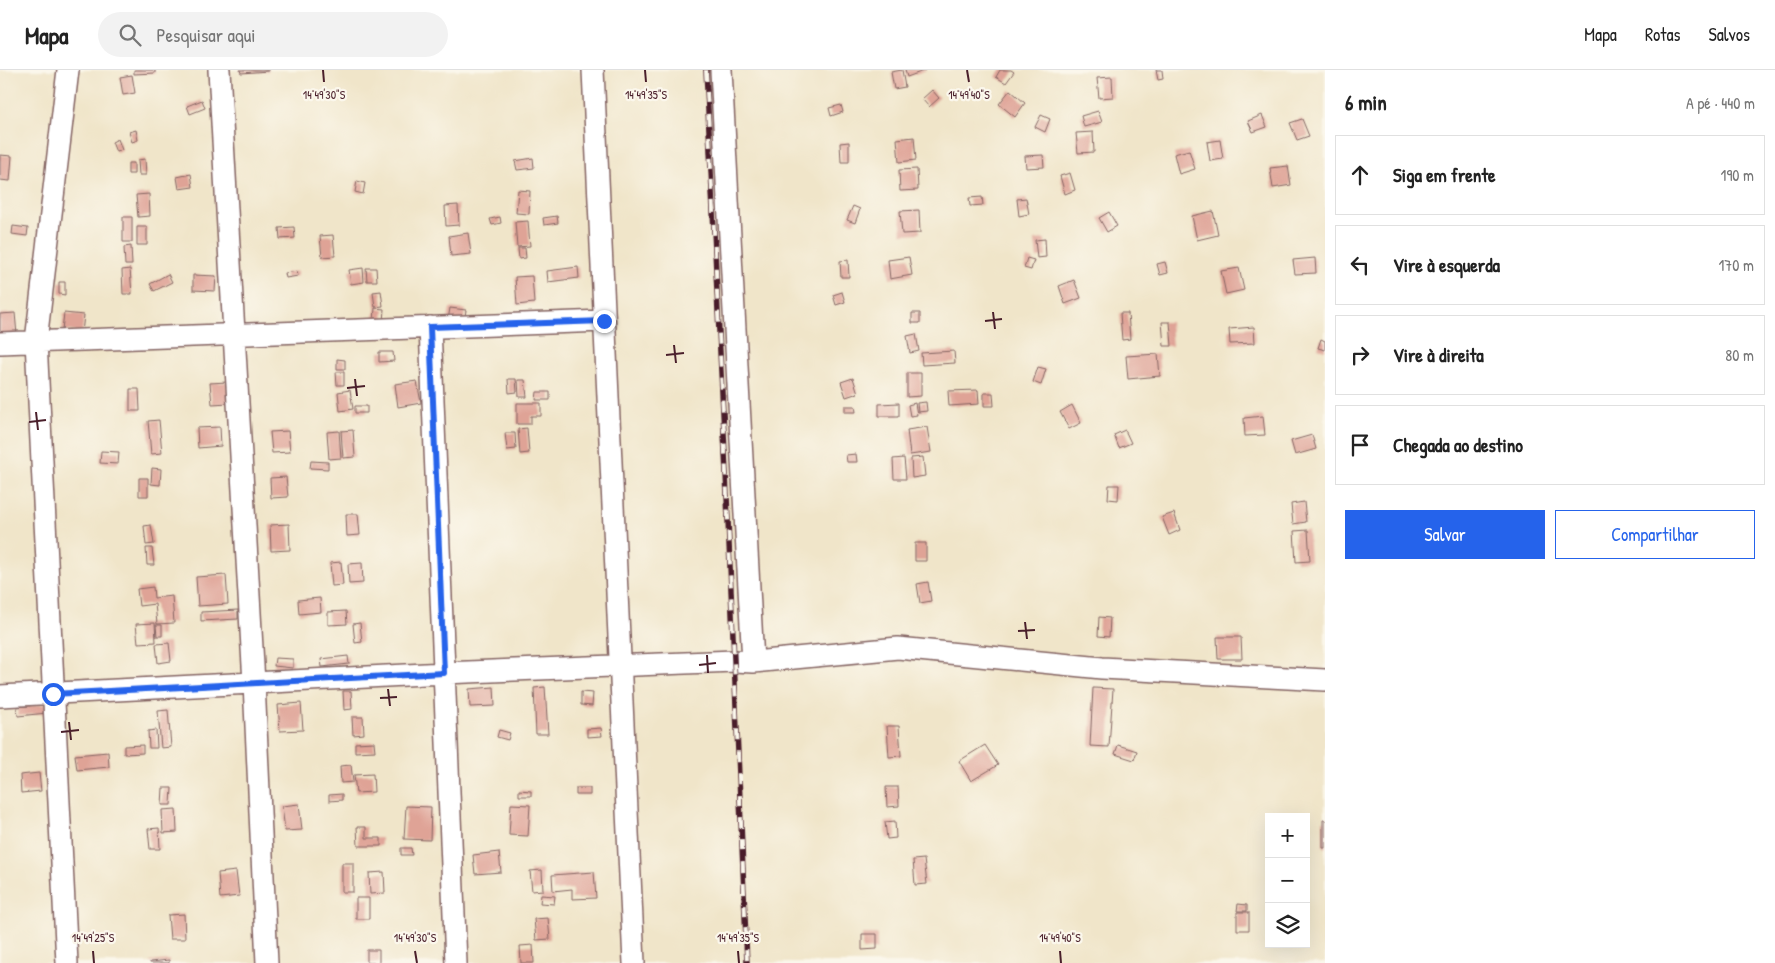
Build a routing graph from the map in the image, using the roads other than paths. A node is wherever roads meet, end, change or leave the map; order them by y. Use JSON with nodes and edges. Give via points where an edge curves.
{"nodes":[{"id":1,"x":68,"y":70,"type":"edge"},
{"id":2,"x":219,"y":70,"type":"edge"},
{"id":3,"x":593,"y":70,"type":"edge"},
{"id":4,"x":722,"y":70,"type":"edge"},
{"id":5,"x":604,"y":321,"type":"junction"},
{"id":6,"x":430,"y":327,"type":"junction"},
{"id":7,"x":234,"y":334,"type":"junction"},
{"id":8,"x":36,"y":341,"type":"junction"},
{"id":9,"x":0,"y":342,"type":"edge"},
{"id":10,"x":753,"y":662,"type":"junction"},
{"id":11,"x":621,"y":665,"type":"junction"},
{"id":12,"x":444,"y":673,"type":"junction"},
{"id":13,"x":1325,"y":680,"type":"edge"},
{"id":14,"x":254,"y":683,"type":"junction"},
{"id":15,"x":53,"y":694,"type":"junction"},
{"id":16,"x":0,"y":696,"type":"edge"},
{"id":17,"x":66,"y":963,"type":"edge"},
{"id":18,"x":266,"y":963,"type":"edge"},
{"id":19,"x":456,"y":963,"type":"edge"},
{"id":20,"x":634,"y":963,"type":"edge"}],
"edges":[{"from":1,"to":8,"type":"street"},
{"from":2,"to":7,"type":"street"},
{"from":3,"to":5,"type":"street"},
{"from":4,"to":10,"type":"street"},
{"from":5,"to":6,"type":"street"},
{"from":5,"to":11,"type":"street"},
{"from":6,"to":7,"type":"street"},
{"from":6,"to":12,"type":"street"},
{"from":7,"to":8,"type":"street"},
{"from":7,"to":14,"type":"street"},
{"from":8,"to":9,"type":"street"},
{"from":8,"to":15,"type":"street"},
{"from":10,"to":11,"type":"street"},
{"from":10,"to":13,"type":"street","via":[[898,648],[1102,668]]},
{"from":11,"to":12,"type":"street"},
{"from":11,"to":20,"type":"street"},
{"from":12,"to":14,"type":"street"},
{"from":12,"to":19,"type":"street"},
{"from":14,"to":15,"type":"street"},
{"from":14,"to":18,"type":"street"},
{"from":15,"to":16,"type":"street"},
{"from":15,"to":17,"type":"street"}]}
